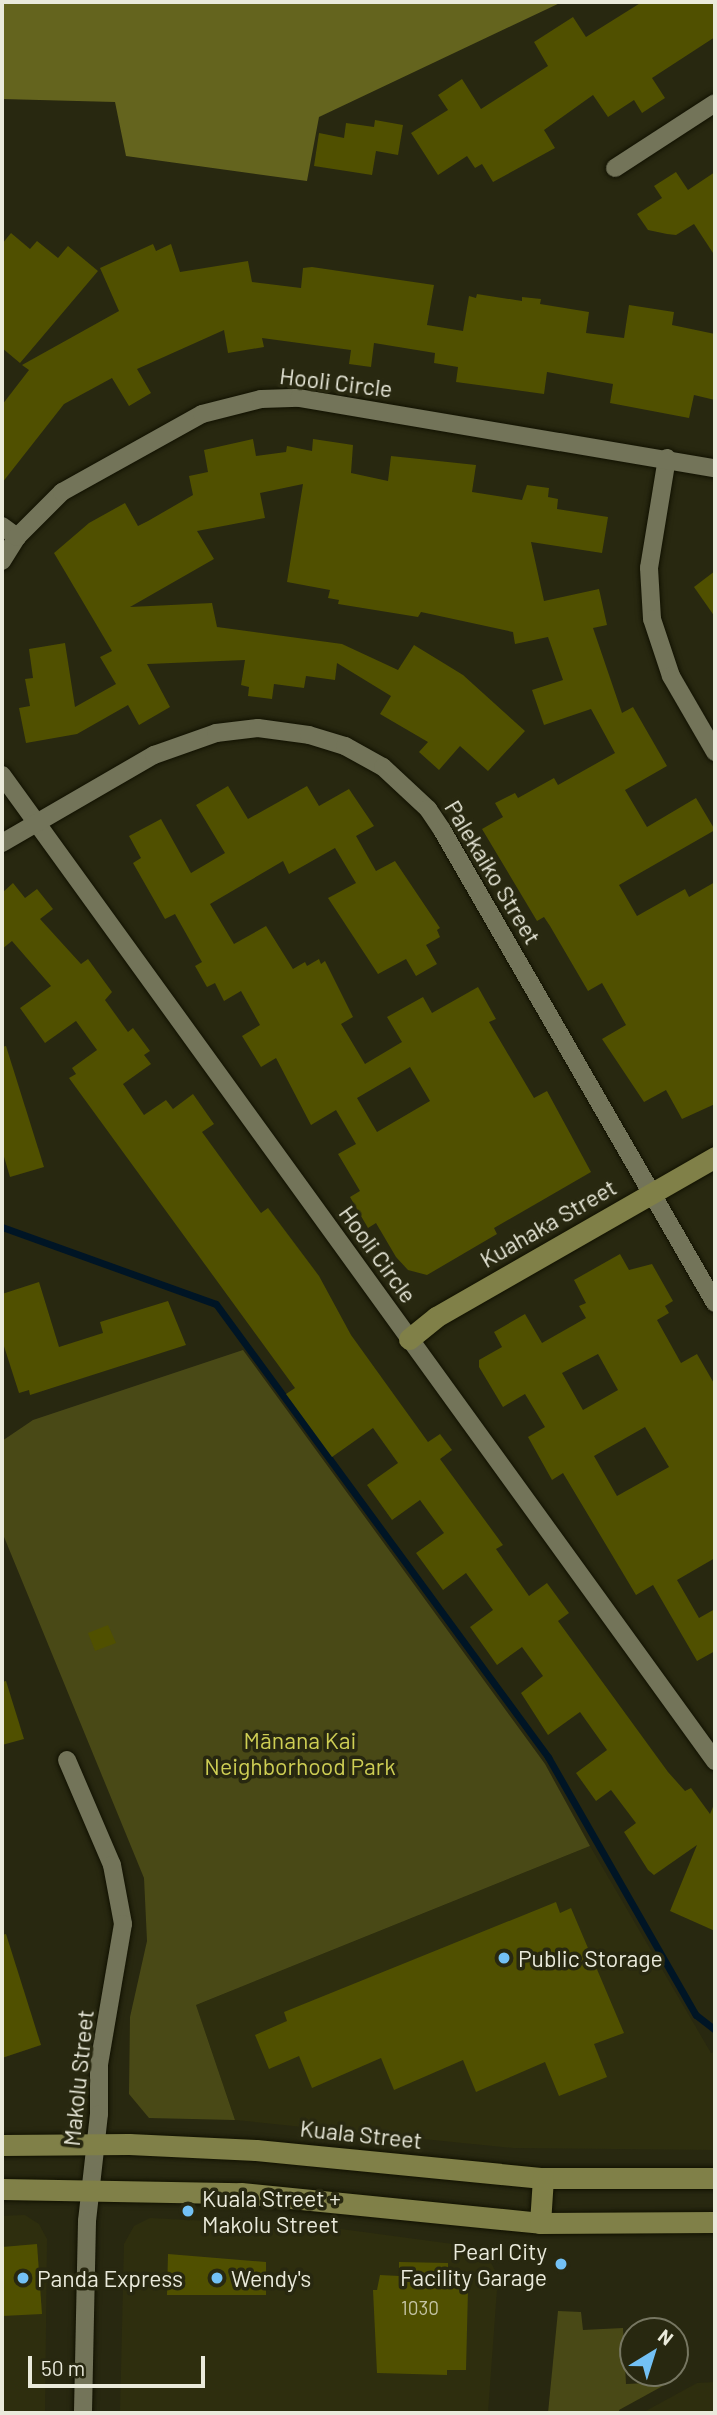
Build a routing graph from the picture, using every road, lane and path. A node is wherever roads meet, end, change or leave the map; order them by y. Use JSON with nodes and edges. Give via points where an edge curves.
{"nodes":[{"id":1,"x":715,"y":103,"type":"edge"},
{"id":2,"x":615,"y":168,"type":"dead end"},
{"id":3,"x":667,"y":458,"type":"junction"},
{"id":4,"x":715,"y":468,"type":"edge"},
{"id":5,"x":2,"y":526,"type":"edge"},
{"id":6,"x":17,"y":537,"type":"junction"},
{"id":7,"x":2,"y":561,"type":"edge"},
{"id":8,"x":715,"y":752,"type":"edge"},
{"id":9,"x":2,"y":775,"type":"edge"},
{"id":10,"x":35,"y":824,"type":"junction"},
{"id":11,"x":2,"y":843,"type":"edge"},
{"id":12,"x":715,"y":1157,"type":"edge"},
{"id":13,"x":652,"y":1193,"type":"junction"},
{"id":14,"x":715,"y":1303,"type":"edge"},
{"id":15,"x":409,"y":1339,"type":"junction"},
{"id":16,"x":67,"y":1760,"type":"dead end"},
{"id":17,"x":715,"y":1761,"type":"edge"},
{"id":18,"x":96,"y":2144,"type":"junction"},
{"id":19,"x":2,"y":2146,"type":"edge"},
{"id":20,"x":543,"y":2178,"type":"junction"},
{"id":21,"x":715,"y":2178,"type":"edge"},
{"id":22,"x":2,"y":2189,"type":"edge"},
{"id":23,"x":90,"y":2189,"type":"junction"},
{"id":24,"x":715,"y":2222,"type":"edge"},
{"id":25,"x":540,"y":2223,"type":"junction"},
{"id":26,"x":83,"y":2413,"type":"edge"}],
"edges":[{"from":1,"to":2,"type":"street"},
{"from":3,"to":4,"type":"street","name":"Hooli Circle"},
{"from":3,"to":6,"type":"street","name":"Hooli Circle","via":[[299,398],[261,399],[220,407],[180,425],[62,492]]},
{"from":3,"to":8,"type":"street","via":[[649,568],[652,619],[671,676]]},
{"from":5,"to":6,"type":"street"},
{"from":6,"to":7,"type":"street","name":"Hooli Circle"},
{"from":9,"to":10,"type":"street","name":"Hooli Circle"},
{"from":10,"to":11,"type":"street","name":"Palekaiko Street"},
{"from":10,"to":13,"type":"street","name":"Palekaiko Street","via":[[154,755],[216,733],[284,730],[329,740],[363,755],[411,791],[442,830]]},
{"from":10,"to":15,"type":"street","name":"Hooli Circle"},
{"from":12,"to":13,"type":"main road","name":"Kuahaka Street"},
{"from":13,"to":14,"type":"street","name":"Palekaiko Street"},
{"from":13,"to":15,"type":"main road","name":"Kuahaka Street","via":[[436,1317]]},
{"from":15,"to":17,"type":"street","name":"Hooli Circle"},
{"from":16,"to":18,"type":"street","name":"Makolu Street","via":[[112,1865],[123,1907],[123,1944],[99,2065]]},
{"from":18,"to":19,"type":"main road","name":"Kuala Street"},
{"from":18,"to":20,"type":"main road","name":"Kuala Street","via":[[256,2150]]},
{"from":18,"to":23,"type":"street","name":"Makolu Street"},
{"from":20,"to":21,"type":"main road","name":"Kuala Street"},
{"from":20,"to":25,"type":"main road"},
{"from":22,"to":23,"type":"main road"},
{"from":23,"to":25,"type":"main road","via":[[241,2193]]},
{"from":23,"to":26,"type":"street","name":"Makolu Street"},
{"from":24,"to":25,"type":"main road"}]}
